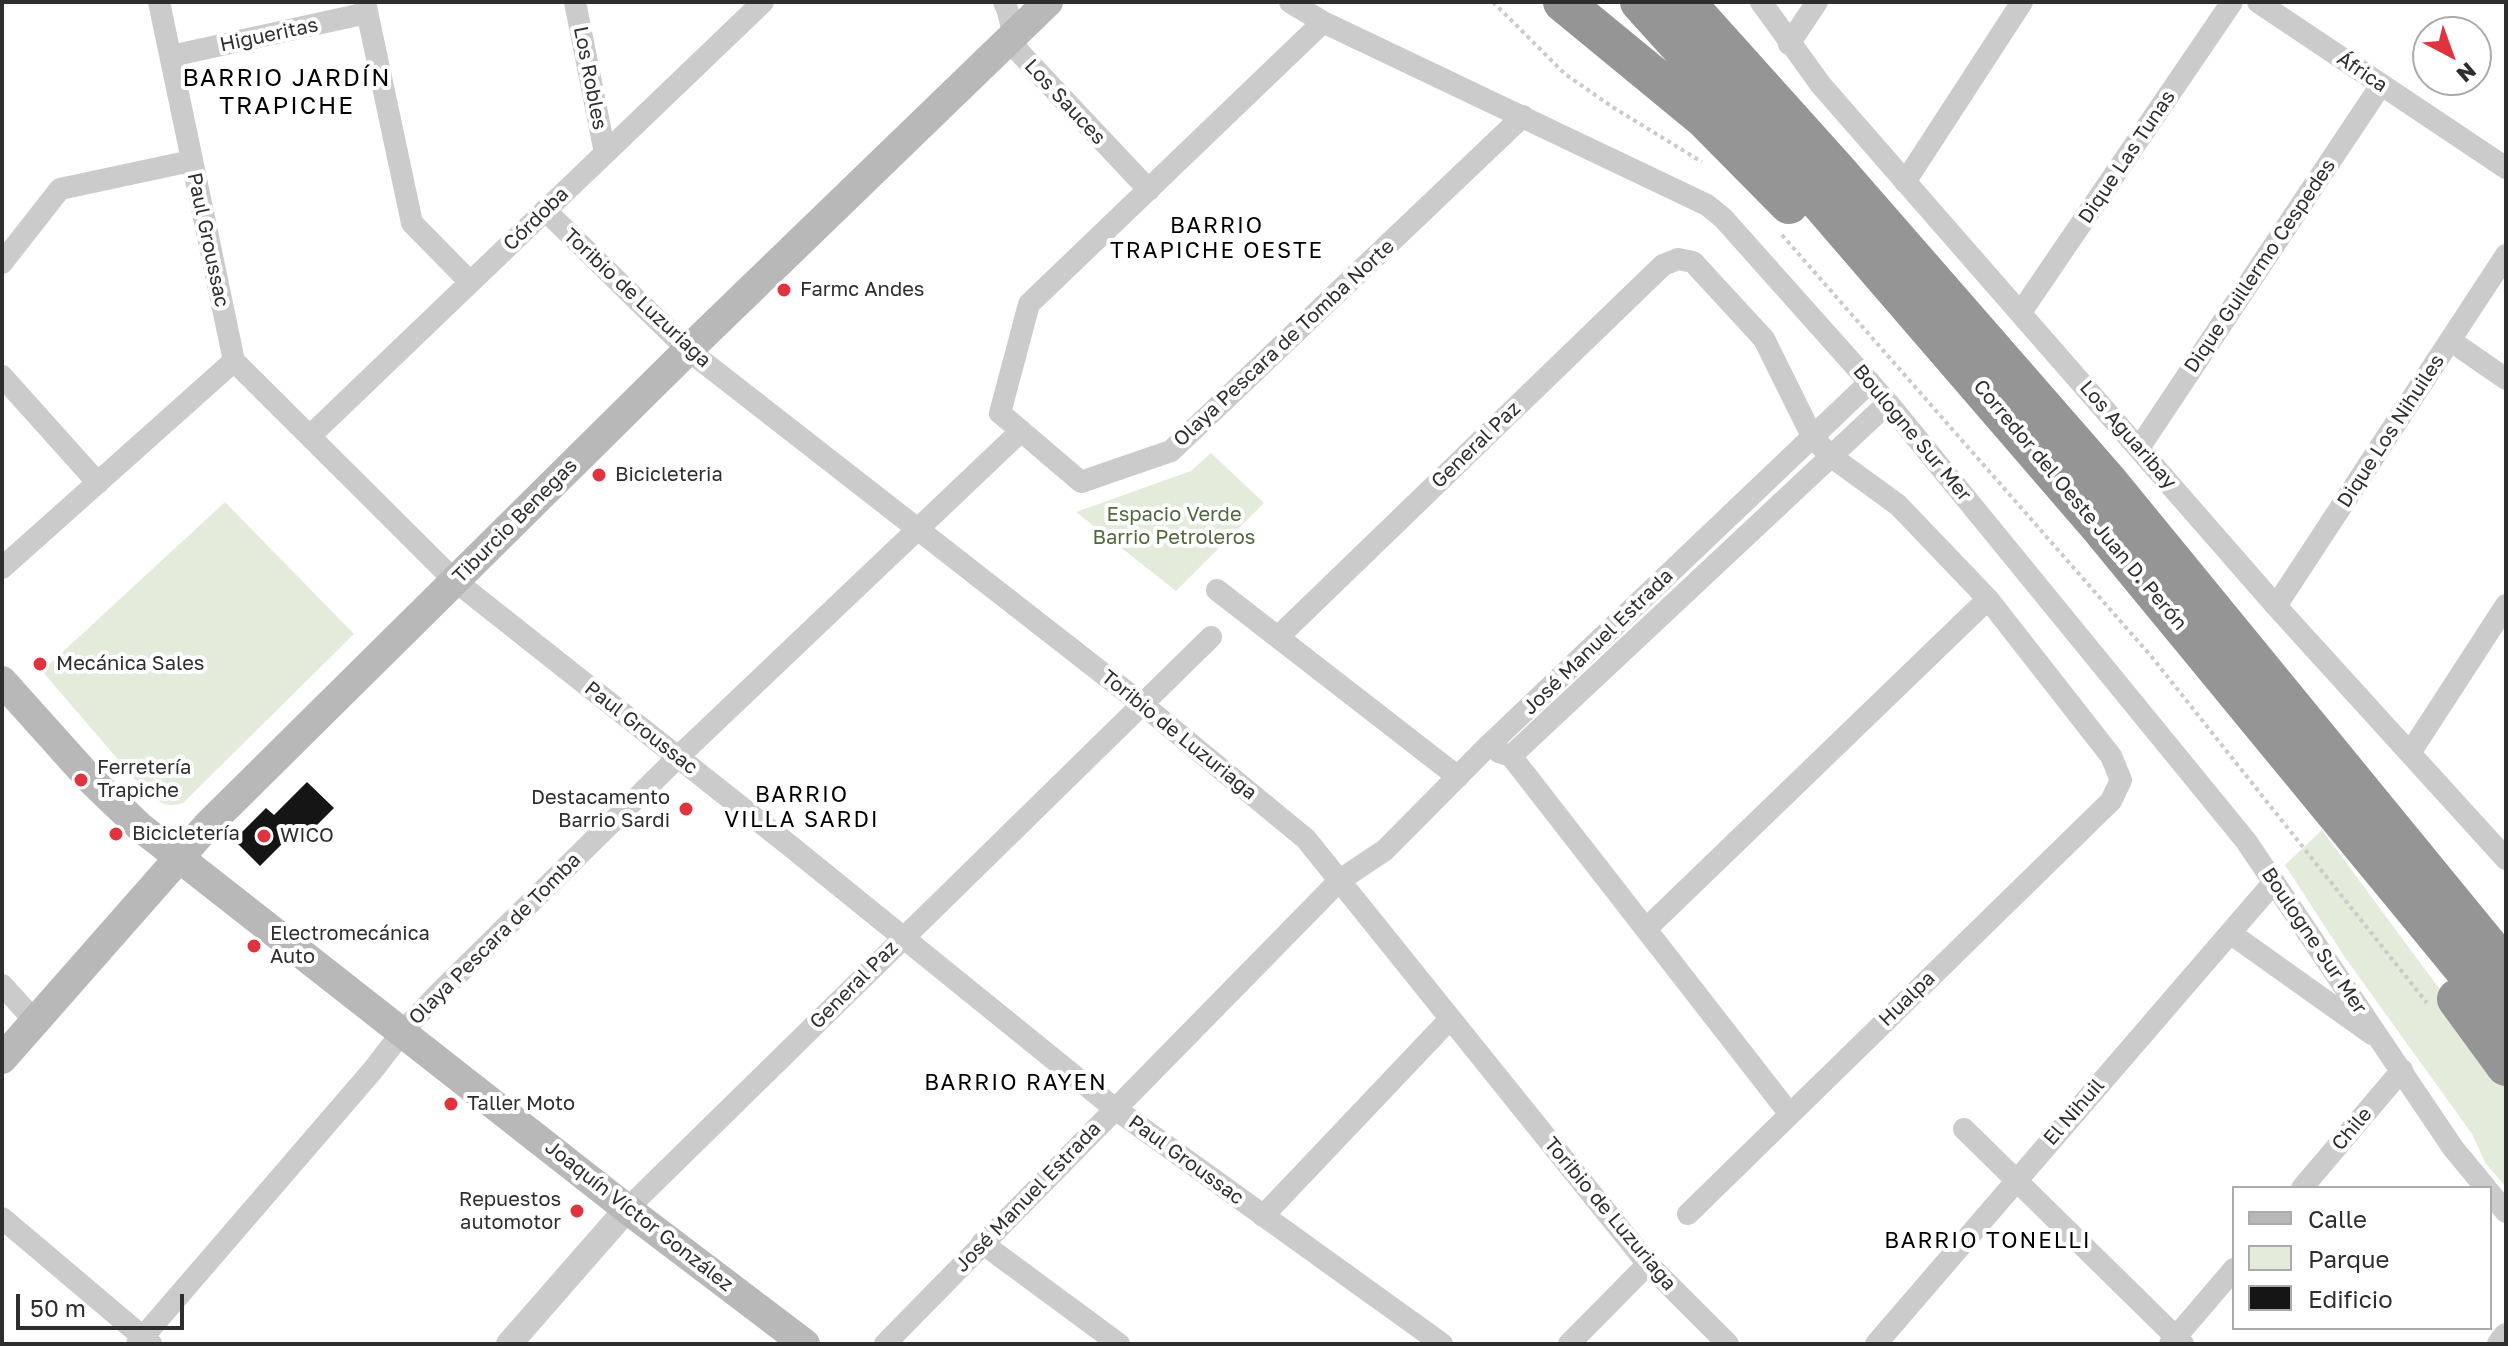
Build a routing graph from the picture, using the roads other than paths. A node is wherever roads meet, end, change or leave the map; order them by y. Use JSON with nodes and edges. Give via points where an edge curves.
{"nodes":[{"id":1,"x":159,"y":2,"type":"edge"},
{"id":2,"x":575,"y":2,"type":"edge"},
{"id":3,"x":763,"y":2,"type":"edge"},
{"id":4,"x":1004,"y":2,"type":"edge"},
{"id":5,"x":1048,"y":2,"type":"edge"},
{"id":6,"x":1290,"y":2,"type":"edge"},
{"id":7,"x":1563,"y":2,"type":"edge"},
{"id":8,"x":1640,"y":2,"type":"edge"},
{"id":9,"x":1685,"y":2,"type":"edge"},
{"id":10,"x":1714,"y":2,"type":"edge"},
{"id":11,"x":1761,"y":2,"type":"edge"},
{"id":12,"x":1817,"y":2,"type":"edge"},
{"id":13,"x":2022,"y":2,"type":"edge"},
{"id":14,"x":2232,"y":2,"type":"edge"},
{"id":15,"x":2258,"y":2,"type":"edge"},
{"id":16,"x":366,"y":8,"type":"edge"},
{"id":17,"x":1323,"y":22,"type":"junction"},
{"id":18,"x":1012,"y":37,"type":"junction"},
{"id":19,"x":1789,"y":44,"type":"junction"},
{"id":20,"x":171,"y":56,"type":"junction"},
{"id":21,"x":2381,"y":85,"type":"junction"},
{"id":22,"x":1523,"y":116,"type":"junction"},
{"id":23,"x":605,"y":153,"type":"junction"},
{"id":24,"x":191,"y":161,"type":"junction"},
{"id":25,"x":2506,"y":168,"type":"edge"},
{"id":26,"x":1837,"y":171,"type":"junction"},
{"id":27,"x":1905,"y":182,"type":"junction"},
{"id":28,"x":1149,"y":190,"type":"junction"},
{"id":29,"x":545,"y":210,"type":"junction"},
{"id":30,"x":2506,"y":255,"type":"edge"},
{"id":31,"x":2,"y":263,"type":"edge"},
{"id":32,"x":470,"y":282,"type":"junction"},
{"id":33,"x":2021,"y":312,"type":"junction"},
{"id":34,"x":1919,"y":316,"type":"junction"},
{"id":35,"x":2451,"y":341,"type":"junction"},
{"id":36,"x":688,"y":350,"type":"junction"},
{"id":37,"x":234,"y":361,"type":"junction"},
{"id":38,"x":2,"y":376,"type":"edge"},
{"id":39,"x":2506,"y":379,"type":"edge"},
{"id":40,"x":1870,"y":382,"type":"junction"},
{"id":41,"x":1888,"y":403,"type":"junction"},
{"id":42,"x":1021,"y":431,"type":"junction"},
{"id":43,"x":310,"y":436,"type":"junction"},
{"id":44,"x":1813,"y":438,"type":"junction"},
{"id":45,"x":2139,"y":448,"type":"junction"},
{"id":46,"x":1832,"y":457,"type":"junction"},
{"id":47,"x":98,"y":483,"type":"junction"},
{"id":48,"x":918,"y":527,"type":"junction"},
{"id":49,"x":2,"y":568,"type":"edge"},
{"id":50,"x":454,"y":580,"type":"junction"},
{"id":51,"x":1217,"y":590,"type":"dead end"},
{"id":52,"x":1988,"y":599,"type":"junction"},
{"id":53,"x":2506,"y":605,"type":"edge"},
{"id":54,"x":2276,"y":606,"type":"junction"},
{"id":55,"x":1211,"y":637,"type":"dead end"},
{"id":56,"x":1278,"y":637,"type":"junction"},
{"id":57,"x":2,"y":681,"type":"edge"},
{"id":58,"x":1142,"y":704,"type":"junction"},
{"id":59,"x":1486,"y":748,"type":"junction"},
{"id":60,"x":2410,"y":753,"type":"junction"},
{"id":61,"x":1511,"y":756,"type":"junction"},
{"id":62,"x":678,"y":757,"type":"junction"},
{"id":63,"x":1458,"y":777,"type":"junction"},
{"id":64,"x":2344,"y":798,"type":"junction"},
{"id":65,"x":179,"y":857,"type":"junction"},
{"id":66,"x":2506,"y":859,"type":"edge"},
{"id":67,"x":1340,"y":880,"type":"junction"},
{"id":68,"x":2274,"y":882,"type":"junction"},
{"id":69,"x":1646,"y":929,"type":"junction"},
{"id":70,"x":2230,"y":933,"type":"junction"},
{"id":71,"x":903,"y":937,"type":"junction"},
{"id":72,"x":2506,"y":937,"type":"edge"},
{"id":73,"x":2506,"y":968,"type":"edge"},
{"id":74,"x":2,"y":985,"type":"edge"},
{"id":75,"x":1449,"y":1020,"type":"junction"},
{"id":76,"x":2506,"y":1020,"type":"edge"},
{"id":77,"x":35,"y":1021,"type":"junction"},
{"id":78,"x":403,"y":1031,"type":"junction"},
{"id":79,"x":2383,"y":1042,"type":"junction"},
{"id":80,"x":2,"y":1059,"type":"edge"},
{"id":81,"x":2506,"y":1066,"type":"edge"},
{"id":82,"x":2402,"y":1070,"type":"junction"},
{"id":83,"x":1114,"y":1108,"type":"junction"},
{"id":84,"x":1789,"y":1113,"type":"junction"},
{"id":85,"x":1964,"y":1129,"type":"dead end"},
{"id":86,"x":2015,"y":1180,"type":"junction"},
{"id":87,"x":2304,"y":1186,"type":"edge"},
{"id":88,"x":2484,"y":1186,"type":"edge"},
{"id":89,"x":2492,"y":1195,"type":"edge"},
{"id":90,"x":627,"y":1209,"type":"junction"},
{"id":91,"x":2506,"y":1212,"type":"edge"},
{"id":92,"x":1688,"y":1214,"type":"dead end"},
{"id":93,"x":1263,"y":1216,"type":"junction"},
{"id":94,"x":2,"y":1218,"type":"edge"},
{"id":95,"x":982,"y":1243,"type":"junction"},
{"id":96,"x":1648,"y":1264,"type":"junction"},
{"id":97,"x":2232,"y":1272,"type":"edge"},
{"id":98,"x":2506,"y":1336,"type":"edge"},
{"id":99,"x":144,"y":1342,"type":"edge"},
{"id":100,"x":2177,"y":1342,"type":"edge"},
{"id":101,"x":509,"y":1344,"type":"edge"},
{"id":102,"x":805,"y":1344,"type":"edge"},
{"id":103,"x":885,"y":1344,"type":"edge"},
{"id":104,"x":1119,"y":1344,"type":"edge"},
{"id":105,"x":1442,"y":1344,"type":"edge"},
{"id":106,"x":1569,"y":1344,"type":"edge"},
{"id":107,"x":1728,"y":1344,"type":"edge"},
{"id":108,"x":1876,"y":1344,"type":"edge"},
{"id":109,"x":2500,"y":1344,"type":"edge"}],
"edges":[{"from":1,"to":20,"type":"street","name":"Paul Groussac"},
{"from":2,"to":23,"type":"street","name":"Los Robles"},
{"from":3,"to":23,"type":"street","name":"Córdoba"},
{"from":4,"to":18,"type":"street","name":"Los Sauces"},
{"from":5,"to":18,"type":"main road","name":"Tiburcio Benegas"},
{"from":6,"to":17,"type":"street","name":"Boulogne Sur Mer"},
{"from":7,"to":34,"type":"highway","via":[[1704,118],[1848,264]]},
{"from":8,"to":34,"type":"highway","name":"Corredor del Oeste Juan D. Perón"},
{"from":9,"to":26,"type":"highway","name":"Corredor del Oeste Juan D. Perón"},
{"from":10,"to":26,"type":"highway"},
{"from":11,"to":19,"type":"street","name":"Los Aguaribay"},
{"from":12,"to":19,"type":"street"},
{"from":13,"to":27,"type":"street"},
{"from":14,"to":33,"type":"street","name":"Dique Las Tunas"},
{"from":15,"to":21,"type":"street","name":"África"},
{"from":16,"to":20,"type":"street","name":"Higueritas"},
{"from":16,"to":32,"type":"street","via":[[412,223]]},
{"from":17,"to":22,"type":"street","name":"Boulogne Sur Mer"},
{"from":17,"to":28,"type":"street"},
{"from":18,"to":28,"type":"street","name":"Los Sauces","via":[[1029,65]]},
{"from":18,"to":36,"type":"main road","name":"Tiburcio Benegas"},
{"from":19,"to":27,"type":"street","name":"Los Aguaribay"},
{"from":20,"to":24,"type":"street","name":"Paul Groussac"},
{"from":21,"to":25,"type":"street","name":"África"},
{"from":21,"to":45,"type":"street","name":"Dique Guillermo Cespedes"},
{"from":22,"to":40,"type":"street","name":"Boulogne Sur Mer","via":[[1707,205]]},
{"from":22,"to":42,"type":"street","name":"Olaya Pescara de Tomba Norte","via":[[1171,451],[1081,482]]},
{"from":23,"to":29,"type":"street","name":"Córdoba"},
{"from":24,"to":31,"type":"street","via":[[60,189]]},
{"from":24,"to":37,"type":"street","name":"Paul Groussac"},
{"from":26,"to":64,"type":"highway","name":"Corredor del Oeste Juan D. Perón","via":[[2108,482]]},
{"from":27,"to":33,"type":"street","name":"Los Aguaribay"},
{"from":28,"to":42,"type":"street","via":[[1029,304],[1000,413]]},
{"from":29,"to":32,"type":"street","name":"Córdoba"},
{"from":29,"to":36,"type":"street","name":"Toribio de Luzuriaga"},
{"from":30,"to":35,"type":"street","name":"Dique Los Nihuiles"},
{"from":32,"to":43,"type":"street","name":"Córdoba"},
{"from":33,"to":45,"type":"street","name":"Los Aguaribay"},
{"from":34,"to":64,"type":"highway","name":"Corredor del Oeste Juan D. Perón","via":[[2111,540]]},
{"from":35,"to":39,"type":"street"},
{"from":35,"to":54,"type":"street","name":"Dique Los Nihuiles"},
{"from":36,"to":48,"type":"street","name":"Toribio de Luzuriaga"},
{"from":36,"to":50,"type":"main road","name":"Tiburcio Benegas"},
{"from":37,"to":43,"type":"street","name":"Paul Groussac"},
{"from":37,"to":47,"type":"street"},
{"from":38,"to":47,"type":"street"},
{"from":40,"to":41,"type":"street","name":"Boulogne Sur Mer"},
{"from":40,"to":44,"type":"street","name":"José Manuel Estrada"},
{"from":41,"to":46,"type":"street","name":"José Manuel Estrada"},
{"from":41,"to":68,"type":"street","name":"Boulogne Sur Mer"},
{"from":42,"to":48,"type":"street","name":"Olaya Pescara de Tomba"},
{"from":43,"to":50,"type":"street","name":"Paul Groussac"},
{"from":44,"to":46,"type":"street"},
{"from":44,"to":56,"type":"street","name":"General Paz","via":[[1764,339],[1693,262],[1678,259],[1663,265]]},
{"from":44,"to":59,"type":"street","name":"José Manuel Estrada"},
{"from":45,"to":54,"type":"street","name":"Los Aguaribay"},
{"from":46,"to":52,"type":"street","via":[[1898,505]]},
{"from":46,"to":61,"type":"street","name":"José Manuel Estrada"},
{"from":47,"to":49,"type":"street"},
{"from":48,"to":58,"type":"street","name":"Toribio de Luzuriaga"},
{"from":48,"to":62,"type":"street","name":"Olaya Pescara de Tomba"},
{"from":50,"to":62,"type":"street","name":"Paul Groussac"},
{"from":50,"to":65,"type":"main road","name":"Tiburcio Benegas"},
{"from":51,"to":56,"type":"street"},
{"from":52,"to":69,"type":"street"},
{"from":52,"to":84,"type":"street","name":"Hualpa","via":[[2111,756],[2121,780],[2111,801]]},
{"from":53,"to":60,"type":"street"},
{"from":54,"to":60,"type":"street","name":"Los Aguaribay"},
{"from":55,"to":58,"type":"street","name":"General Paz"},
{"from":56,"to":63,"type":"street"},
{"from":57,"to":65,"type":"main road","name":"Joaquín Víctor González","via":[[122,811]]},
{"from":58,"to":67,"type":"street","name":"Toribio de Luzuriaga","via":[[1306,839]]},
{"from":58,"to":71,"type":"street","name":"General Paz"},
{"from":59,"to":61,"type":"street"},
{"from":59,"to":63,"type":"street","name":"José Manuel Estrada"},
{"from":60,"to":66,"type":"street","name":"Los Aguaribay"},
{"from":61,"to":69,"type":"street"},
{"from":62,"to":71,"type":"street","name":"Paul Groussac"},
{"from":62,"to":78,"type":"street","name":"Olaya Pescara de Tomba"},
{"from":63,"to":67,"type":"street","name":"José Manuel Estrada","via":[[1385,850]]},
{"from":64,"to":72,"type":"highway"},
{"from":64,"to":73,"type":"highway","name":"Corredor del Oeste Juan D. Perón"},
{"from":64,"to":76,"type":"highway","name":"Corredor del Oeste Juan D. Perón"},
{"from":64,"to":81,"type":"highway","via":[[2426,955]]},
{"from":65,"to":77,"type":"main road","name":"Tiburcio Benegas"},
{"from":65,"to":78,"type":"main road","name":"Joaquín Víctor González"},
{"from":67,"to":75,"type":"street","name":"Toribio de Luzuriaga"},
{"from":67,"to":83,"type":"street","name":"José Manuel Estrada"},
{"from":68,"to":70,"type":"street","name":"El Nihuil"},
{"from":68,"to":79,"type":"street","name":"Boulogne Sur Mer"},
{"from":69,"to":84,"type":"street"},
{"from":70,"to":79,"type":"street","name":"Boulogne Sur Mer"},
{"from":70,"to":86,"type":"street","name":"El Nihuil"},
{"from":71,"to":83,"type":"street","name":"Paul Groussac"},
{"from":71,"to":90,"type":"street","name":"General Paz"},
{"from":74,"to":77,"type":"street"},
{"from":75,"to":93,"type":"street"},
{"from":75,"to":96,"type":"street","name":"Toribio de Luzuriaga"},
{"from":77,"to":80,"type":"main road","name":"Tiburcio Benegas"},
{"from":78,"to":90,"type":"main road","name":"Joaquín Víctor González"},
{"from":78,"to":99,"type":"street","name":"Olaya Pescara de Tomba"},
{"from":79,"to":82,"type":"street","name":"Boulogne Sur Mer"},
{"from":82,"to":87,"type":"street","name":"Chile"},
{"from":82,"to":88,"type":"street","name":"Boulogne Sur Mer"},
{"from":83,"to":93,"type":"street","name":"Paul Groussac"},
{"from":83,"to":95,"type":"street","name":"José Manuel Estrada"},
{"from":84,"to":92,"type":"street","name":"Hualpa"},
{"from":85,"to":86,"type":"street"},
{"from":86,"to":100,"type":"street"},
{"from":86,"to":108,"type":"street","name":"El Nihuil"},
{"from":89,"to":91,"type":"street"},
{"from":90,"to":101,"type":"street","name":"General Paz"},
{"from":90,"to":102,"type":"main road","name":"Joaquín Víctor González"},
{"from":93,"to":105,"type":"street","name":"Paul Groussac"},
{"from":94,"to":99,"type":"street"},
{"from":95,"to":103,"type":"street","name":"José Manuel Estrada"},
{"from":95,"to":104,"type":"street"},
{"from":96,"to":106,"type":"street"},
{"from":96,"to":107,"type":"street","name":"Toribio de Luzuriaga"},
{"from":97,"to":100,"type":"street"},
{"from":98,"to":109,"type":"street"}]}
